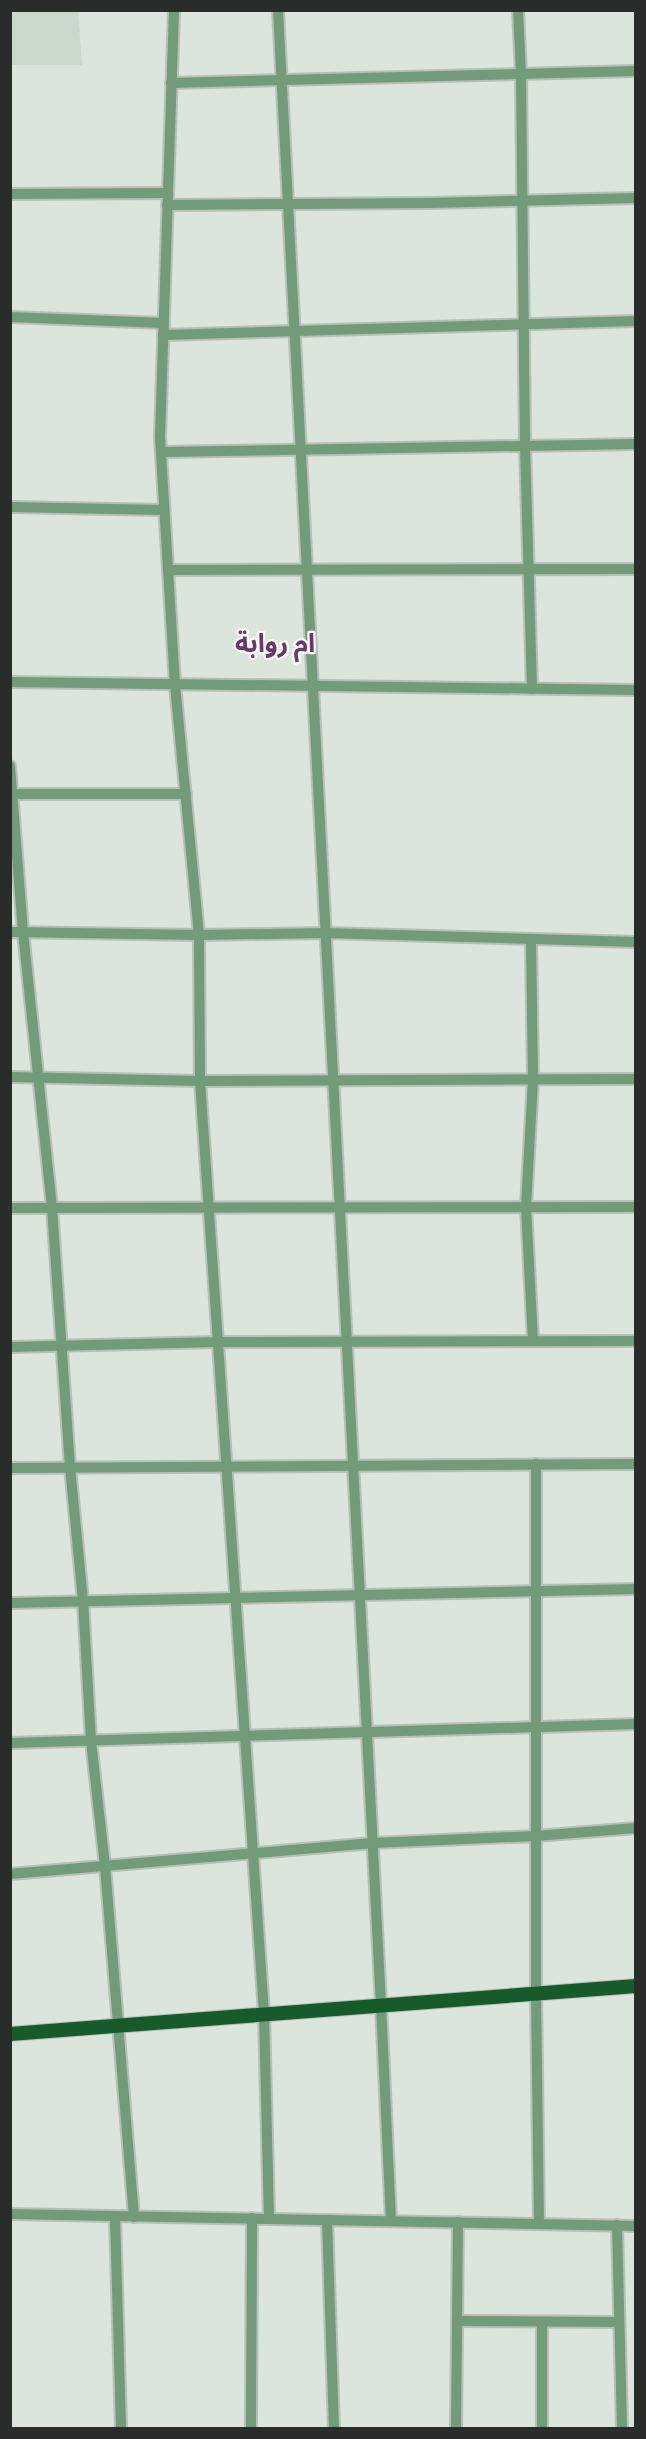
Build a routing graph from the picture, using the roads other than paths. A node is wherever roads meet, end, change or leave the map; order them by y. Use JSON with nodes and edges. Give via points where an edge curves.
{"nodes":[{"id":1,"x":174,"y":10,"type":"edge"},
{"id":2,"x":278,"y":10,"type":"edge"},
{"id":3,"x":518,"y":10,"type":"edge"},
{"id":4,"x":636,"y":71,"type":"edge"},
{"id":5,"x":521,"y":74,"type":"junction"},
{"id":6,"x":282,"y":80,"type":"junction"},
{"id":7,"x":171,"y":83,"type":"junction"},
{"id":8,"x":167,"y":193,"type":"junction"},
{"id":9,"x":10,"y":194,"type":"edge"},
{"id":10,"x":636,"y":198,"type":"edge"},
{"id":11,"x":522,"y":201,"type":"junction"},
{"id":12,"x":288,"y":204,"type":"junction"},
{"id":13,"x":167,"y":205,"type":"junction"},
{"id":14,"x":10,"y":317,"type":"edge"},
{"id":15,"x":636,"y":321,"type":"edge"},
{"id":16,"x":163,"y":323,"type":"junction"},
{"id":17,"x":525,"y":324,"type":"junction"},
{"id":18,"x":295,"y":331,"type":"junction"},
{"id":19,"x":163,"y":335,"type":"junction"},
{"id":20,"x":636,"y":444,"type":"edge"},
{"id":21,"x":525,"y":446,"type":"junction"},
{"id":22,"x":301,"y":450,"type":"junction"},
{"id":23,"x":161,"y":452,"type":"junction"},
{"id":24,"x":10,"y":507,"type":"edge"},
{"id":25,"x":164,"y":510,"type":"junction"},
{"id":26,"x":528,"y":569,"type":"junction"},
{"id":27,"x":636,"y":569,"type":"edge"},
{"id":28,"x":168,"y":570,"type":"junction"},
{"id":29,"x":307,"y":570,"type":"junction"},
{"id":30,"x":10,"y":682,"type":"edge"},
{"id":31,"x":175,"y":685,"type":"junction"},
{"id":32,"x":313,"y":686,"type":"junction"},
{"id":33,"x":532,"y":688,"type":"junction"},
{"id":34,"x":636,"y":690,"type":"edge"},
{"id":35,"x":10,"y":766,"type":"edge"},
{"id":36,"x":11,"y":794,"type":"edge"},
{"id":37,"x":186,"y":794,"type":"junction"},
{"id":38,"x":10,"y":932,"type":"edge"},
{"id":39,"x":23,"y":932,"type":"junction"},
{"id":40,"x":326,"y":933,"type":"junction"},
{"id":41,"x":199,"y":935,"type":"junction"},
{"id":42,"x":531,"y":939,"type":"junction"},
{"id":43,"x":636,"y":942,"type":"edge"},
{"id":44,"x":10,"y":1077,"type":"edge"},
{"id":45,"x":38,"y":1078,"type":"junction"},
{"id":46,"x":636,"y":1079,"type":"edge"},
{"id":47,"x":533,"y":1080,"type":"junction"},
{"id":48,"x":334,"y":1081,"type":"junction"},
{"id":49,"x":200,"y":1082,"type":"junction"},
{"id":50,"x":636,"y":1206,"type":"edge"},
{"id":51,"x":526,"y":1207,"type":"junction"},
{"id":52,"x":10,"y":1208,"type":"edge"},
{"id":53,"x":52,"y":1208,"type":"junction"},
{"id":54,"x":208,"y":1208,"type":"junction"},
{"id":55,"x":340,"y":1208,"type":"junction"},
{"id":56,"x":347,"y":1341,"type":"junction"},
{"id":57,"x":533,"y":1341,"type":"junction"},
{"id":58,"x":636,"y":1341,"type":"edge"},
{"id":59,"x":217,"y":1342,"type":"junction"},
{"id":60,"x":63,"y":1346,"type":"junction"},
{"id":61,"x":10,"y":1347,"type":"edge"},
{"id":62,"x":536,"y":1464,"type":"junction"},
{"id":63,"x":636,"y":1464,"type":"edge"},
{"id":64,"x":226,"y":1465,"type":"junction"},
{"id":65,"x":353,"y":1465,"type":"junction"},
{"id":66,"x":70,"y":1467,"type":"junction"},
{"id":67,"x":10,"y":1468,"type":"edge"},
{"id":68,"x":636,"y":1589,"type":"edge"},
{"id":69,"x":536,"y":1591,"type":"junction"},
{"id":70,"x":360,"y":1594,"type":"junction"},
{"id":71,"x":235,"y":1596,"type":"junction"},
{"id":72,"x":84,"y":1601,"type":"junction"},
{"id":73,"x":10,"y":1603,"type":"edge"},
{"id":74,"x":636,"y":1724,"type":"edge"},
{"id":75,"x":536,"y":1727,"type":"junction"},
{"id":76,"x":367,"y":1733,"type":"junction"},
{"id":77,"x":245,"y":1737,"type":"junction"},
{"id":78,"x":92,"y":1741,"type":"junction"},
{"id":79,"x":10,"y":1743,"type":"edge"},
{"id":80,"x":636,"y":1828,"type":"edge"},
{"id":81,"x":536,"y":1836,"type":"junction"},
{"id":82,"x":373,"y":1843,"type":"junction"},
{"id":83,"x":253,"y":1854,"type":"junction"},
{"id":84,"x":105,"y":1866,"type":"junction"},
{"id":85,"x":10,"y":1874,"type":"edge"},
{"id":86,"x":636,"y":1986,"type":"edge"},
{"id":87,"x":536,"y":1994,"type":"junction"},
{"id":88,"x":381,"y":2005,"type":"junction"},
{"id":89,"x":264,"y":2013,"type":"junction"},
{"id":90,"x":117,"y":2026,"type":"junction"},
{"id":91,"x":10,"y":2034,"type":"edge"},
{"id":92,"x":10,"y":2214,"type":"edge"},
{"id":93,"x":115,"y":2217,"type":"junction"},
{"id":94,"x":134,"y":2217,"type":"junction"},
{"id":95,"x":252,"y":2218,"type":"junction"},
{"id":96,"x":269,"y":2218,"type":"junction"},
{"id":97,"x":327,"y":2220,"type":"junction"},
{"id":98,"x":391,"y":2221,"type":"junction"},
{"id":99,"x":458,"y":2222,"type":"junction"},
{"id":100,"x":538,"y":2224,"type":"junction"},
{"id":101,"x":617,"y":2225,"type":"junction"},
{"id":102,"x":636,"y":2226,"type":"edge"},
{"id":103,"x":457,"y":2320,"type":"junction"},
{"id":104,"x":542,"y":2322,"type":"junction"},
{"id":105,"x":620,"y":2322,"type":"junction"},
{"id":106,"x":121,"y":2428,"type":"edge"},
{"id":107,"x":251,"y":2428,"type":"edge"},
{"id":108,"x":334,"y":2428,"type":"edge"},
{"id":109,"x":456,"y":2428,"type":"edge"},
{"id":110,"x":542,"y":2428,"type":"edge"},
{"id":111,"x":621,"y":2428,"type":"edge"}],
"edges":[{"from":1,"to":7,"type":"street"},
{"from":2,"to":6,"type":"street"},
{"from":3,"to":5,"type":"street"},
{"from":4,"to":5,"type":"street"},
{"from":5,"to":6,"type":"street"},
{"from":5,"to":11,"type":"street"},
{"from":6,"to":7,"type":"street"},
{"from":6,"to":12,"type":"street"},
{"from":7,"to":8,"type":"street"},
{"from":8,"to":9,"type":"street"},
{"from":8,"to":13,"type":"street"},
{"from":10,"to":11,"type":"street"},
{"from":11,"to":12,"type":"street"},
{"from":11,"to":17,"type":"street"},
{"from":12,"to":13,"type":"street"},
{"from":12,"to":18,"type":"street"},
{"from":13,"to":16,"type":"street"},
{"from":14,"to":16,"type":"street"},
{"from":15,"to":17,"type":"street"},
{"from":16,"to":19,"type":"street"},
{"from":17,"to":18,"type":"street"},
{"from":17,"to":21,"type":"street"},
{"from":18,"to":19,"type":"street"},
{"from":18,"to":22,"type":"street"},
{"from":19,"to":23,"type":"street"},
{"from":20,"to":21,"type":"street"},
{"from":21,"to":22,"type":"street"},
{"from":21,"to":26,"type":"street"},
{"from":22,"to":23,"type":"street"},
{"from":22,"to":29,"type":"street"},
{"from":23,"to":25,"type":"street"},
{"from":24,"to":25,"type":"street"},
{"from":25,"to":28,"type":"street"},
{"from":26,"to":27,"type":"street"},
{"from":26,"to":29,"type":"street"},
{"from":26,"to":33,"type":"street"},
{"from":28,"to":29,"type":"street"},
{"from":28,"to":31,"type":"street"},
{"from":29,"to":32,"type":"street"},
{"from":30,"to":31,"type":"street"},
{"from":31,"to":32,"type":"street"},
{"from":31,"to":37,"type":"street"},
{"from":32,"to":33,"type":"street"},
{"from":32,"to":40,"type":"street"},
{"from":33,"to":34,"type":"street"},
{"from":35,"to":36,"type":"street"},
{"from":36,"to":37,"type":"street"},
{"from":36,"to":39,"type":"street"},
{"from":37,"to":41,"type":"street"},
{"from":38,"to":39,"type":"street"},
{"from":39,"to":41,"type":"street"},
{"from":39,"to":45,"type":"street"},
{"from":40,"to":41,"type":"street"},
{"from":40,"to":42,"type":"street"},
{"from":40,"to":48,"type":"street"},
{"from":41,"to":49,"type":"street"},
{"from":42,"to":43,"type":"street"},
{"from":42,"to":47,"type":"street"},
{"from":44,"to":45,"type":"street"},
{"from":45,"to":49,"type":"street"},
{"from":45,"to":53,"type":"street"},
{"from":46,"to":47,"type":"street"},
{"from":47,"to":48,"type":"street"},
{"from":47,"to":51,"type":"street"},
{"from":48,"to":49,"type":"street"},
{"from":48,"to":55,"type":"street"},
{"from":49,"to":54,"type":"street"},
{"from":50,"to":51,"type":"street"},
{"from":51,"to":55,"type":"street"},
{"from":51,"to":57,"type":"street"},
{"from":52,"to":53,"type":"street"},
{"from":53,"to":54,"type":"street"},
{"from":53,"to":60,"type":"street"},
{"from":54,"to":55,"type":"street"},
{"from":54,"to":59,"type":"street"},
{"from":55,"to":56,"type":"street"},
{"from":56,"to":57,"type":"street"},
{"from":56,"to":59,"type":"street"},
{"from":56,"to":65,"type":"street"},
{"from":57,"to":58,"type":"street"},
{"from":59,"to":60,"type":"street"},
{"from":59,"to":64,"type":"street"},
{"from":60,"to":61,"type":"street"},
{"from":60,"to":66,"type":"street"},
{"from":62,"to":63,"type":"street"},
{"from":62,"to":65,"type":"street"},
{"from":62,"to":69,"type":"street"},
{"from":64,"to":65,"type":"street"},
{"from":64,"to":66,"type":"street"},
{"from":64,"to":71,"type":"street"},
{"from":65,"to":70,"type":"street"},
{"from":66,"to":67,"type":"street"},
{"from":66,"to":72,"type":"street"},
{"from":68,"to":69,"type":"street"},
{"from":69,"to":70,"type":"street"},
{"from":69,"to":75,"type":"street"},
{"from":70,"to":71,"type":"street"},
{"from":70,"to":76,"type":"street"},
{"from":71,"to":72,"type":"street"},
{"from":71,"to":77,"type":"street"},
{"from":72,"to":73,"type":"street"},
{"from":72,"to":78,"type":"street"},
{"from":74,"to":75,"type":"street"},
{"from":75,"to":76,"type":"street"},
{"from":75,"to":81,"type":"street"},
{"from":76,"to":77,"type":"street"},
{"from":76,"to":82,"type":"street"},
{"from":77,"to":78,"type":"street"},
{"from":77,"to":83,"type":"street"},
{"from":78,"to":79,"type":"street"},
{"from":78,"to":84,"type":"street"},
{"from":80,"to":81,"type":"street"},
{"from":81,"to":82,"type":"street"},
{"from":81,"to":87,"type":"street"},
{"from":82,"to":83,"type":"street"},
{"from":82,"to":88,"type":"street"},
{"from":83,"to":84,"type":"street"},
{"from":83,"to":89,"type":"street"},
{"from":84,"to":85,"type":"street"},
{"from":84,"to":90,"type":"street"},
{"from":86,"to":87,"type":"main road"},
{"from":87,"to":88,"type":"main road"},
{"from":87,"to":100,"type":"street"},
{"from":88,"to":89,"type":"main road"},
{"from":88,"to":98,"type":"street"},
{"from":89,"to":90,"type":"main road"},
{"from":89,"to":96,"type":"street"},
{"from":90,"to":91,"type":"main road"},
{"from":90,"to":94,"type":"street"},
{"from":92,"to":93,"type":"street"},
{"from":93,"to":94,"type":"street"},
{"from":93,"to":106,"type":"street"},
{"from":94,"to":95,"type":"street"},
{"from":95,"to":96,"type":"street"},
{"from":95,"to":107,"type":"street"},
{"from":96,"to":97,"type":"street"},
{"from":97,"to":98,"type":"street"},
{"from":97,"to":108,"type":"street"},
{"from":98,"to":99,"type":"street"},
{"from":99,"to":100,"type":"street"},
{"from":99,"to":103,"type":"street"},
{"from":100,"to":101,"type":"street"},
{"from":101,"to":102,"type":"street"},
{"from":101,"to":105,"type":"street"},
{"from":103,"to":104,"type":"street"},
{"from":103,"to":109,"type":"street"},
{"from":104,"to":105,"type":"street"},
{"from":104,"to":110,"type":"street"},
{"from":105,"to":111,"type":"street"}]}
